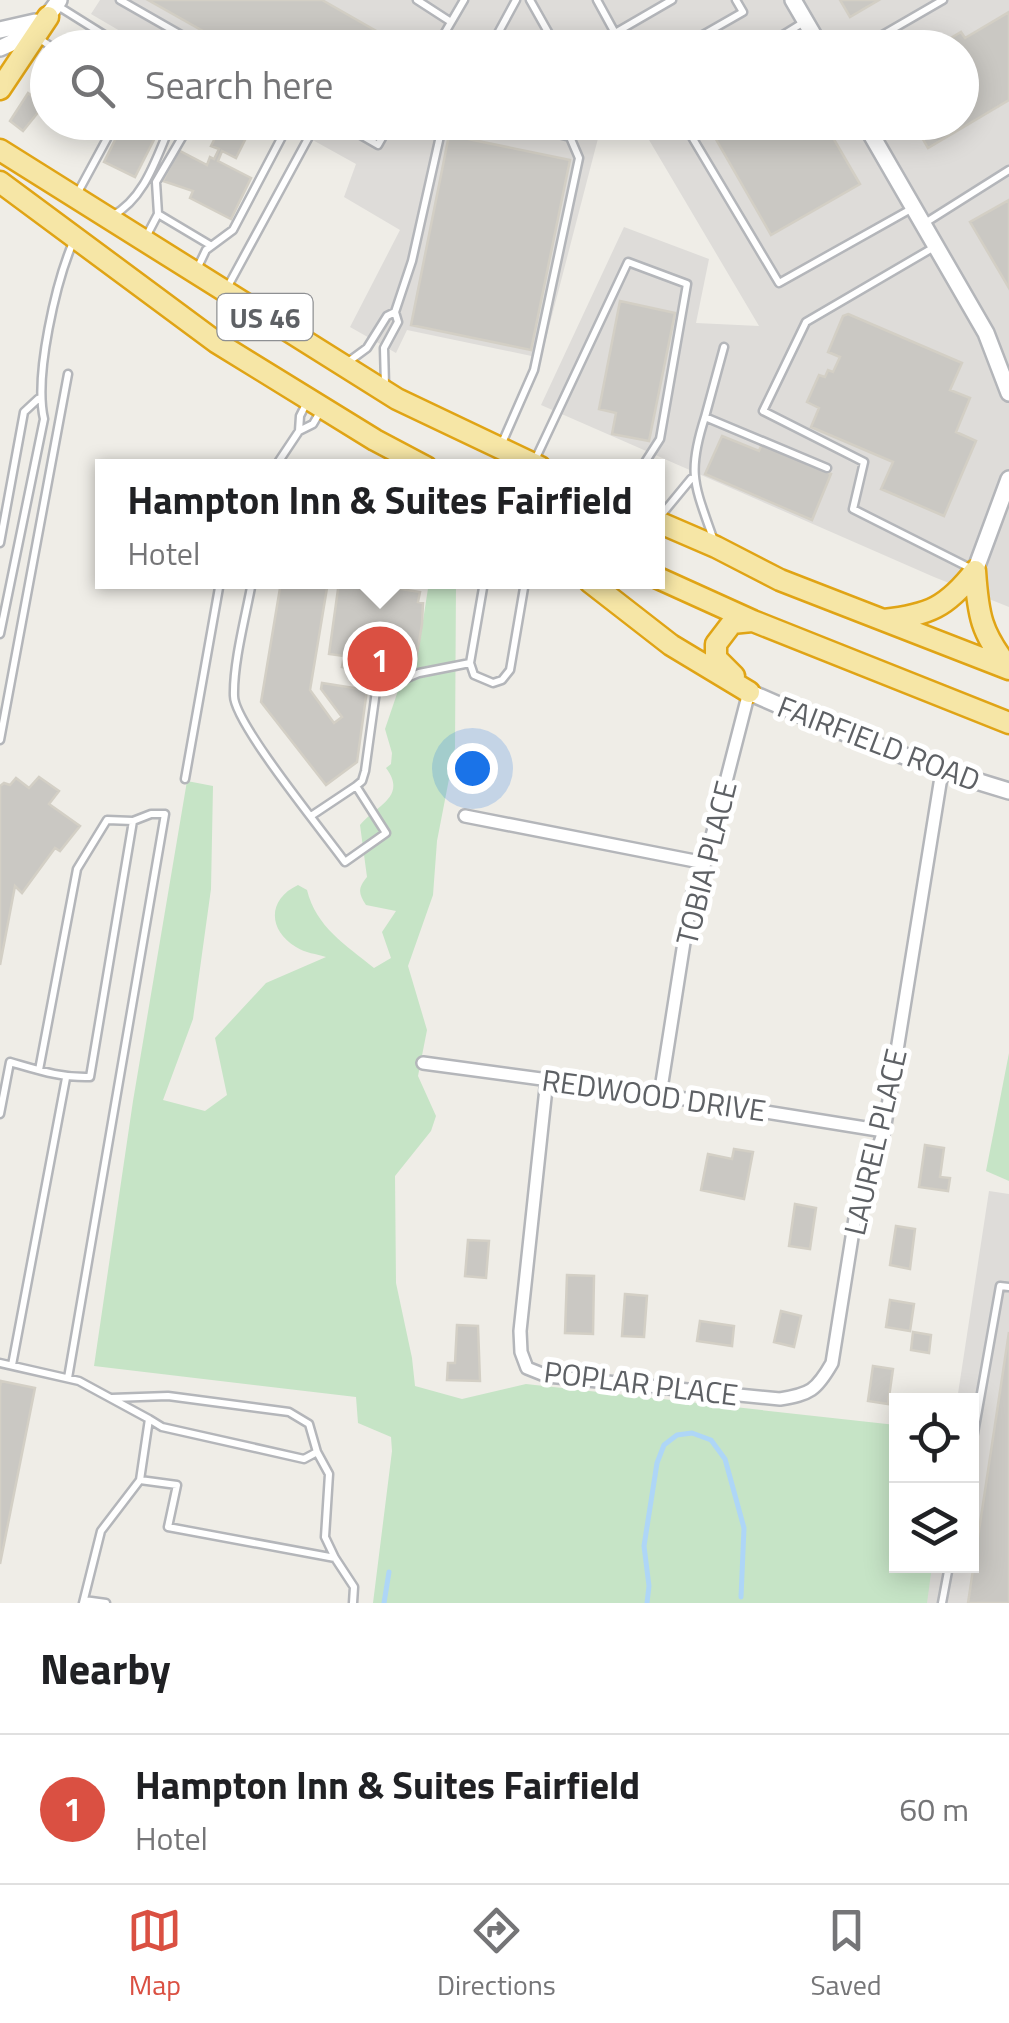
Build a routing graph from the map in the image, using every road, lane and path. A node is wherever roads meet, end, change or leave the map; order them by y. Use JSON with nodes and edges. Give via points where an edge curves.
{"nodes":[{"id":1,"x":120,"y":0,"type":"edge"},
{"id":2,"x":417,"y":0,"type":"edge"},
{"id":3,"x":464,"y":0,"type":"edge"},
{"id":4,"x":516,"y":0,"type":"edge"},
{"id":5,"x":530,"y":0,"type":"edge"},
{"id":6,"x":596,"y":0,"type":"edge"},
{"id":7,"x":672,"y":0,"type":"edge"},
{"id":8,"x":736,"y":0,"type":"edge"},
{"id":9,"x":793,"y":0,"type":"edge"},
{"id":10,"x":942,"y":0,"type":"edge"},
{"id":11,"x":54,"y":7,"type":"edge"},
{"id":12,"x":452,"y":22,"type":"junction"},
{"id":13,"x":805,"y":22,"type":"junction"},
{"id":14,"x":0,"y":30,"type":"edge"},
{"id":15,"x":95,"y":30,"type":"edge"},
{"id":16,"x":172,"y":30,"type":"edge"},
{"id":17,"x":447,"y":30,"type":"edge"},
{"id":18,"x":500,"y":30,"type":"edge"},
{"id":19,"x":548,"y":30,"type":"edge"},
{"id":20,"x":613,"y":30,"type":"edge"},
{"id":21,"x":620,"y":30,"type":"edge"},
{"id":22,"x":712,"y":30,"type":"edge"},
{"id":23,"x":792,"y":30,"type":"edge"},
{"id":24,"x":810,"y":30,"type":"edge"},
{"id":25,"x":891,"y":30,"type":"edge"},
{"id":26,"x":0,"y":48,"type":"edge"},
{"id":27,"x":30,"y":57,"type":"edge"},
{"id":28,"x":0,"y":89,"type":"edge"},
{"id":29,"x":0,"y":136,"type":"edge"},
{"id":30,"x":106,"y":140,"type":"edge"},
{"id":31,"x":164,"y":140,"type":"edge"},
{"id":32,"x":181,"y":140,"type":"edge"},
{"id":33,"x":279,"y":140,"type":"edge"},
{"id":34,"x":308,"y":140,"type":"edge"},
{"id":35,"x":439,"y":140,"type":"edge"},
{"id":36,"x":571,"y":140,"type":"edge"},
{"id":37,"x":694,"y":140,"type":"edge"},
{"id":38,"x":875,"y":140,"type":"edge"},
{"id":39,"x":7,"y":155,"type":"edge"},
{"id":40,"x":1009,"y":170,"type":"edge"},
{"id":41,"x":0,"y":182,"type":"edge"},
{"id":42,"x":74,"y":199,"type":"junction"},
{"id":43,"x":914,"y":207,"type":"junction"},
{"id":44,"x":158,"y":214,"type":"junction"},
{"id":45,"x":106,"y":219,"type":"junction"},
{"id":46,"x":924,"y":224,"type":"junction"},
{"id":47,"x":76,"y":238,"type":"junction"},
{"id":48,"x":143,"y":242,"type":"junction"},
{"id":49,"x":210,"y":246,"type":"junction"},
{"id":50,"x":937,"y":246,"type":"junction"},
{"id":51,"x":195,"y":274,"type":"junction"},
{"id":52,"x":224,"y":292,"type":"junction"},
{"id":53,"x":395,"y":312,"type":"junction"},
{"id":54,"x":724,"y":347,"type":"dead end"},
{"id":55,"x":343,"y":365,"type":"junction"},
{"id":56,"x":68,"y":374,"type":"dead end"},
{"id":57,"x":385,"y":392,"type":"junction"},
{"id":58,"x":1009,"y":393,"type":"edge"},
{"id":59,"x":39,"y":398,"type":"junction"},
{"id":60,"x":315,"y":403,"type":"junction"},
{"id":61,"x":705,"y":417,"type":"junction"},
{"id":62,"x":299,"y":431,"type":"junction"},
{"id":63,"x":500,"y":448,"type":"junction"},
{"id":64,"x":280,"y":459,"type":"edge"},
{"id":65,"x":414,"y":459,"type":"edge"},
{"id":66,"x":524,"y":459,"type":"edge"},
{"id":67,"x":540,"y":459,"type":"edge"},
{"id":68,"x":647,"y":459,"type":"edge"},
{"id":69,"x":827,"y":468,"type":"dead end"},
{"id":70,"x":692,"y":478,"type":"junction"},
{"id":71,"x":1009,"y":479,"type":"edge"},
{"id":72,"x":665,"y":512,"type":"edge"},
{"id":73,"x":665,"y":524,"type":"edge"},
{"id":74,"x":0,"y":543,"type":"edge"},
{"id":75,"x":716,"y":547,"type":"junction"},
{"id":76,"x":975,"y":571,"type":"junction"},
{"id":77,"x":665,"y":581,"type":"edge"},
{"id":78,"x":219,"y":589,"type":"edge"},
{"id":79,"x":251,"y":589,"type":"edge"},
{"id":80,"x":483,"y":589,"type":"edge"},
{"id":81,"x":525,"y":589,"type":"edge"},
{"id":82,"x":599,"y":589,"type":"edge"},
{"id":83,"x":881,"y":620,"type":"junction"},
{"id":84,"x":753,"y":621,"type":"junction"},
{"id":85,"x":0,"y":634,"type":"edge"},
{"id":86,"x":470,"y":663,"type":"junction"},
{"id":87,"x":1009,"y":669,"type":"edge"},
{"id":88,"x":749,"y":692,"type":"junction"},
{"id":89,"x":1009,"y":723,"type":"edge"},
{"id":90,"x":0,"y":740,"type":"edge"},
{"id":91,"x":942,"y":771,"type":"junction"},
{"id":92,"x":185,"y":779,"type":"dead end"},
{"id":93,"x":356,"y":786,"type":"junction"},
{"id":94,"x":1009,"y":791,"type":"edge"},
{"id":95,"x":311,"y":816,"type":"junction"},
{"id":96,"x":465,"y":816,"type":"dead end"},
{"id":97,"x":132,"y":821,"type":"junction"},
{"id":98,"x":705,"y":863,"type":"junction"},
{"id":99,"x":423,"y":1063,"type":"dead end"},
{"id":100,"x":39,"y":1070,"type":"junction"},
{"id":101,"x":66,"y":1078,"type":"junction"},
{"id":102,"x":3,"y":1079,"type":"edge"},
{"id":103,"x":547,"y":1080,"type":"junction"},
{"id":104,"x":660,"y":1095,"type":"junction"},
{"id":105,"x":0,"y":1114,"type":"edge"},
{"id":106,"x":884,"y":1130,"type":"junction"},
{"id":107,"x":1009,"y":1287,"type":"edge"},
{"id":108,"x":0,"y":1362,"type":"edge"},
{"id":109,"x":12,"y":1366,"type":"junction"},
{"id":110,"x":68,"y":1378,"type":"junction"},
{"id":111,"x":756,"y":1397,"type":"joint"},
{"id":112,"x":112,"y":1398,"type":"junction"},
{"id":113,"x":979,"y":1404,"type":"edge"},
{"id":114,"x":149,"y":1419,"type":"junction"},
{"id":115,"x":318,"y":1452,"type":"junction"},
{"id":116,"x":140,"y":1480,"type":"junction"},
{"id":117,"x":334,"y":1558,"type":"junction"},
{"id":118,"x":948,"y":1573,"type":"edge"},
{"id":119,"x":83,"y":1601,"type":"edge"},
{"id":120,"x":106,"y":1603,"type":"edge"},
{"id":121,"x":352,"y":1603,"type":"edge"},
{"id":122,"x":942,"y":1603,"type":"edge"}],
"edges":[{"from":1,"to":16,"type":"lane"},
{"from":2,"to":12,"type":"lane"},
{"from":3,"to":12,"type":"lane"},
{"from":4,"to":18,"type":"lane"},
{"from":5,"to":19,"type":"lane"},
{"from":6,"to":20,"type":"lane"},
{"from":7,"to":21,"type":"lane"},
{"from":8,"to":22,"type":"lane","via":[[743,12]]},
{"from":9,"to":13,"type":"street"},
{"from":10,"to":25,"type":"lane"},
{"from":11,"to":14,"type":"street"},
{"from":11,"to":15,"type":"lane"},
{"from":11,"to":26,"type":"street","via":[[19,40]]},
{"from":12,"to":17,"type":"lane"},
{"from":13,"to":23,"type":"lane"},
{"from":13,"to":24,"type":"street"},
{"from":27,"to":28,"type":"highway"},
{"from":29,"to":39,"type":"highway"},
{"from":30,"to":42,"type":"lane"},
{"from":31,"to":45,"type":"lane","via":[[139,194]]},
{"from":32,"to":44,"type":"lane","via":[[156,182]]},
{"from":33,"to":49,"type":"lane","via":[[233,230]]},
{"from":34,"to":52,"type":"lane"},
{"from":35,"to":53,"type":"lane"},
{"from":36,"to":63,"type":"lane","via":[[579,158],[534,370]]},
{"from":37,"to":43,"type":"lane","via":[[779,284]]},
{"from":38,"to":43,"type":"street"},
{"from":39,"to":42,"type":"highway","number":"US 46"},
{"from":40,"to":46,"type":"lane"},
{"from":41,"to":47,"type":"highway","number":"US 46"},
{"from":42,"to":45,"type":"highway","number":"US 46"},
{"from":43,"to":46,"type":"street"},
{"from":44,"to":48,"type":"lane"},
{"from":44,"to":49,"type":"lane"},
{"from":45,"to":48,"type":"highway","number":"US 46"},
{"from":46,"to":50,"type":"street"},
{"from":47,"to":59,"type":"lane","via":[[52,305]]},
{"from":47,"to":60,"type":"highway","number":"US 46","via":[[216,342]]},
{"from":48,"to":51,"type":"highway","number":"US 46"},
{"from":49,"to":51,"type":"lane"},
{"from":50,"to":58,"type":"street","via":[[996,352]]},
{"from":50,"to":76,"type":"lane","via":[[806,322],[762,411],[864,462],[853,509]]},
{"from":51,"to":52,"type":"highway","number":"US 46"},
{"from":52,"to":55,"type":"highway","number":"US 46"},
{"from":53,"to":55,"type":"lane","via":[[367,348]]},
{"from":53,"to":57,"type":"lane","via":[[398,322],[384,348]]},
{"from":54,"to":61,"type":"lane"},
{"from":55,"to":57,"type":"highway","number":"US 46"},
{"from":56,"to":90,"type":"lane"},
{"from":57,"to":63,"type":"highway","number":"US 46"},
{"from":59,"to":74,"type":"lane","via":[[24,412]]},
{"from":59,"to":85,"type":"lane","via":[[44,419]]},
{"from":60,"to":62,"type":"lane","via":[[300,416]]},
{"from":60,"to":62,"type":"lane","via":[[313,424]]},
{"from":60,"to":65,"type":"highway","number":"US 46"},
{"from":61,"to":69,"type":"lane"},
{"from":61,"to":70,"type":"lane"},
{"from":62,"to":64,"type":"lane"},
{"from":63,"to":66,"type":"highway","number":"US 46"},
{"from":67,"to":68,"type":"lane","via":[[628,262],[687,284],[660,439]]},
{"from":70,"to":72,"type":"lane"},
{"from":70,"to":75,"type":"lane"},
{"from":71,"to":76,"type":"street"},
{"from":73,"to":75,"type":"highway"},
{"from":75,"to":83,"type":"highway"},
{"from":76,"to":83,"type":"highway","via":[[933,611]]},
{"from":76,"to":87,"type":"highway","via":[[988,642]]},
{"from":77,"to":84,"type":"highway"},
{"from":78,"to":92,"type":"lane"},
{"from":79,"to":95,"type":"lane","via":[[233,699]]},
{"from":80,"to":86,"type":"lane"},
{"from":81,"to":86,"type":"lane","via":[[510,670],[492,683],[474,676]]},
{"from":82,"to":88,"type":"highway","via":[[670,645]]},
{"from":83,"to":87,"type":"highway"},
{"from":84,"to":88,"type":"highway","via":[[732,623],[716,644],[716,658]]},
{"from":84,"to":89,"type":"highway"},
{"from":86,"to":93,"type":"lane","via":[[376,691],[365,771]]},
{"from":88,"to":91,"type":"street","name":"FAIRFIELD ROAD"},
{"from":88,"to":98,"type":"street","name":"TOBIA PLACE"},
{"from":91,"to":94,"type":"street","name":"FAIRFIELD ROAD"},
{"from":91,"to":106,"type":"street","name":"LAUREL PLACE"},
{"from":93,"to":95,"type":"lane"},
{"from":93,"to":95,"type":"lane","via":[[386,833],[345,862]]},
{"from":96,"to":98,"type":"street"},
{"from":97,"to":100,"type":"lane","via":[[106,820],[77,869]]},
{"from":97,"to":101,"type":"lane","via":[[90,1076]]},
{"from":97,"to":110,"type":"lane","via":[[165,814]]},
{"from":98,"to":104,"type":"street","name":"TOBIA PLACE","via":[[692,898]]},
{"from":99,"to":103,"type":"street","name":"REDWOOD DRIVE"},
{"from":100,"to":101,"type":"lane"},
{"from":100,"to":102,"type":"lane","via":[[10,1062]]},
{"from":101,"to":109,"type":"lane"},
{"from":102,"to":105,"type":"lane"},
{"from":103,"to":104,"type":"street","name":"REDWOOD DRIVE"},
{"from":103,"to":111,"type":"street","name":"POPLAR PLACE","via":[[520,1330],[527,1368],[546,1376]]},
{"from":104,"to":106,"type":"street","name":"REDWOOD DRIVE"},
{"from":106,"to":111,"type":"street","name":"LAUREL PLACE","via":[[856,1212],[832,1363],[806,1394]]},
{"from":107,"to":113,"type":"lane","via":[[1000,1286]]},
{"from":108,"to":109,"type":"lane"},
{"from":109,"to":110,"type":"lane"},
{"from":110,"to":112,"type":"lane"},
{"from":112,"to":114,"type":"lane"},
{"from":112,"to":115,"type":"lane","via":[[168,1396],[289,1412],[309,1424]]},
{"from":114,"to":115,"type":"lane","via":[[304,1458]]},
{"from":114,"to":116,"type":"lane"},
{"from":115,"to":117,"type":"lane","via":[[329,1474],[325,1538]]},
{"from":116,"to":117,"type":"lane","via":[[177,1484],[168,1527]]},
{"from":116,"to":119,"type":"lane","via":[[101,1532]]},
{"from":117,"to":121,"type":"lane","via":[[354,1587]]},
{"from":118,"to":122,"type":"lane"},
{"from":119,"to":120,"type":"lane"}]}
